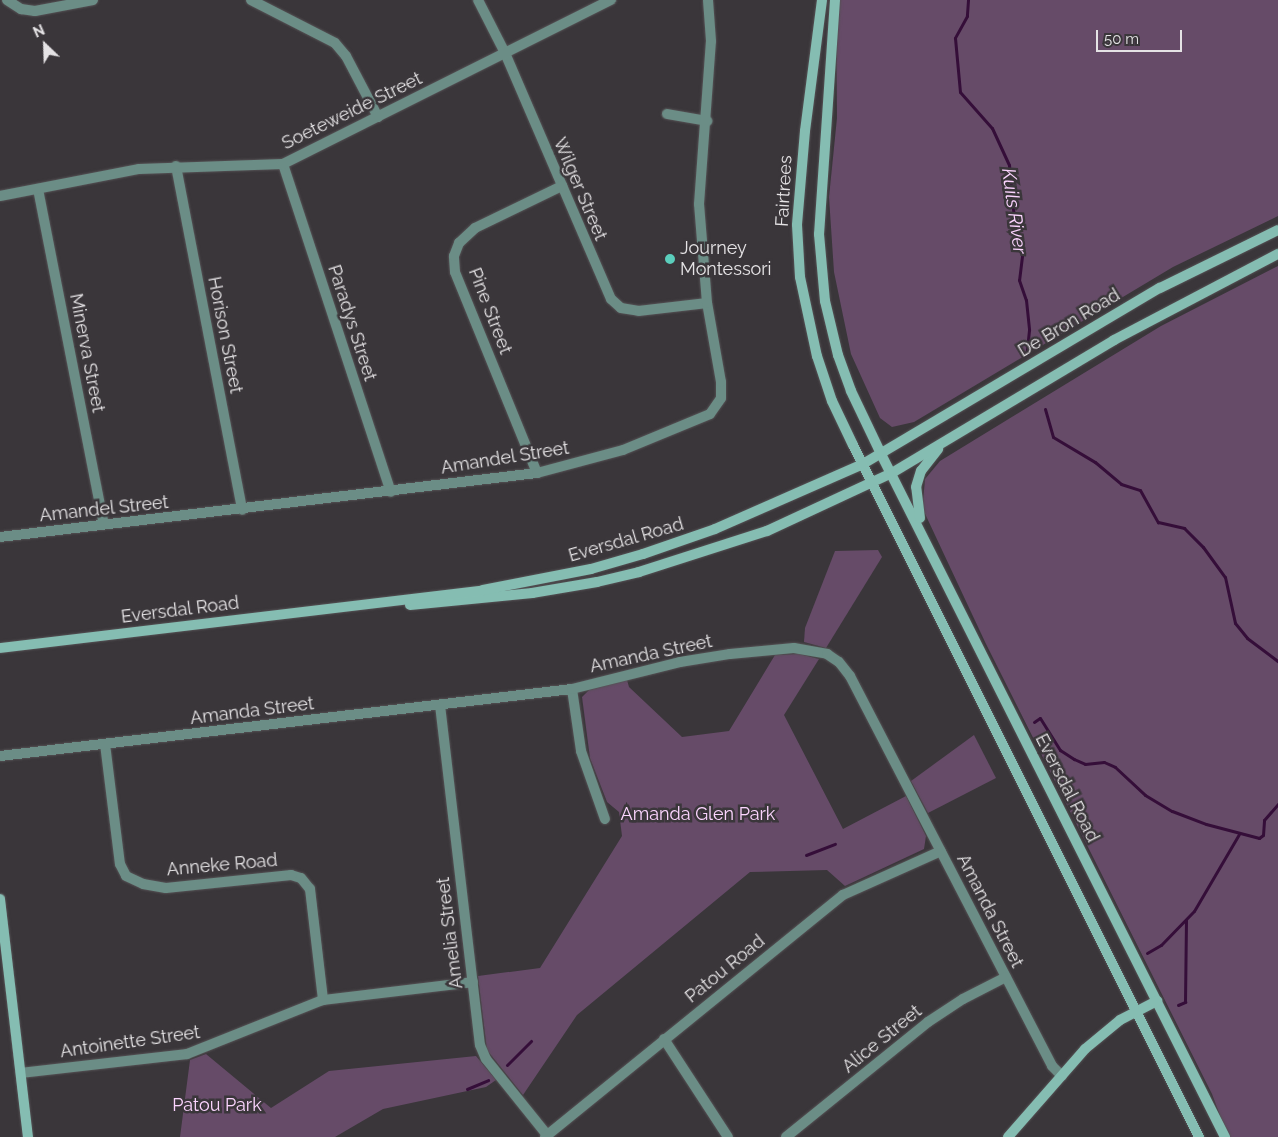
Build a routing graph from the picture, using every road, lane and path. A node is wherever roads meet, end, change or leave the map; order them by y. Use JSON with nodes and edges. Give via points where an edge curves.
{"nodes":[{"id":1,"x":7,"y":0,"type":"edge"},
{"id":2,"x":93,"y":0,"type":"edge"},
{"id":3,"x":252,"y":0,"type":"edge"},
{"id":4,"x":478,"y":0,"type":"edge"},
{"id":5,"x":611,"y":0,"type":"edge"},
{"id":6,"x":708,"y":0,"type":"edge"},
{"id":7,"x":822,"y":0,"type":"edge"},
{"id":8,"x":835,"y":0,"type":"edge"},
{"id":9,"x":505,"y":53,"type":"junction"},
{"id":10,"x":667,"y":114,"type":"dead end"},
{"id":11,"x":378,"y":117,"type":"junction"},
{"id":12,"x":707,"y":120,"type":"junction"},
{"id":13,"x":283,"y":164,"type":"junction"},
{"id":14,"x":176,"y":166,"type":"junction"},
{"id":15,"x":562,"y":186,"type":"junction"},
{"id":16,"x":38,"y":189,"type":"junction"},
{"id":17,"x":0,"y":196,"type":"edge"},
{"id":18,"x":1278,"y":230,"type":"edge"},
{"id":19,"x":1278,"y":254,"type":"edge"},
{"id":20,"x":707,"y":303,"type":"junction"},
{"id":21,"x":948,"y":440,"type":"junction"},
{"id":22,"x":881,"y":454,"type":"junction"},
{"id":23,"x":863,"y":464,"type":"junction"},
{"id":24,"x":538,"y":473,"type":"junction"},
{"id":25,"x":892,"y":473,"type":"junction"},
{"id":26,"x":872,"y":483,"type":"junction"},
{"id":27,"x":391,"y":492,"type":"junction"},
{"id":28,"x":242,"y":510,"type":"junction"},
{"id":29,"x":104,"y":524,"type":"junction"},
{"id":30,"x":922,"y":532,"type":"junction"},
{"id":31,"x":0,"y":537,"type":"edge"},
{"id":32,"x":365,"y":606,"type":"junction"},
{"id":33,"x":0,"y":648,"type":"edge"},
{"id":34,"x":572,"y":689,"type":"junction"},
{"id":35,"x":440,"y":705,"type":"junction"},
{"id":36,"x":105,"y":744,"type":"junction"},
{"id":37,"x":0,"y":756,"type":"edge"},
{"id":38,"x":605,"y":819,"type":"dead end"},
{"id":39,"x":941,"y":850,"type":"junction"},
{"id":40,"x":0,"y":899,"type":"edge"},
{"id":41,"x":1006,"y":977,"type":"junction"},
{"id":42,"x":473,"y":982,"type":"junction"},
{"id":43,"x":323,"y":1000,"type":"junction"},
{"id":44,"x":1157,"y":1001,"type":"junction"},
{"id":45,"x":1136,"y":1011,"type":"junction"},
{"id":46,"x":664,"y":1039,"type":"junction"},
{"id":47,"x":21,"y":1073,"type":"junction"},
{"id":48,"x":1062,"y":1076,"type":"junction"},
{"id":49,"x":546,"y":1136,"type":"edge"},
{"id":50,"x":28,"y":1137,"type":"edge"},
{"id":51,"x":728,"y":1137,"type":"edge"},
{"id":52,"x":786,"y":1137,"type":"edge"},
{"id":53,"x":1008,"y":1137,"type":"edge"},
{"id":54,"x":1199,"y":1137,"type":"edge"},
{"id":55,"x":1224,"y":1137,"type":"edge"}],
"edges":[{"from":1,"to":2,"type":"street","via":[[21,9],[35,11]]},
{"from":3,"to":11,"type":"street","via":[[335,43],[346,56]]},
{"from":4,"to":9,"type":"street","name":"Wilger Street"},
{"from":5,"to":9,"type":"street","name":"Soeteweide Street"},
{"from":6,"to":12,"type":"street","name":"Amandel Street","via":[[711,41]]},
{"from":7,"to":23,"type":"street","name":"Fairtrees","via":[[798,201],[800,277],[816,356],[832,401]]},
{"from":8,"to":22,"type":"street","name":"Fairtrees","via":[[832,80],[819,206],[821,264],[838,355]]},
{"from":9,"to":11,"type":"street","name":"Soeteweide Street"},
{"from":9,"to":15,"type":"street","name":"Wilger Street"},
{"from":10,"to":12,"type":"street"},
{"from":11,"to":13,"type":"street","name":"Soeteweide Street"},
{"from":12,"to":20,"type":"street","name":"Amandel Street","via":[[699,204]]},
{"from":13,"to":14,"type":"street","name":"Soeteweide Street"},
{"from":13,"to":27,"type":"street","name":"Paradys Street"},
{"from":14,"to":16,"type":"street","name":"Soeteweide Street","via":[[139,169]]},
{"from":14,"to":28,"type":"street","name":"Horison Street"},
{"from":15,"to":20,"type":"street","name":"Wilger Street","via":[[607,294],[616,304],[639,311]]},
{"from":15,"to":24,"type":"street","name":"Pine Street","via":[[475,228],[459,243],[454,256],[455,272]]},
{"from":16,"to":17,"type":"street","name":"Soeteweide Street"},
{"from":16,"to":29,"type":"street","name":"Minerva Street"},
{"from":18,"to":22,"type":"street","name":"De Bron Road","via":[[1160,288]]},
{"from":19,"to":21,"type":"street","via":[[1114,340]]},
{"from":20,"to":24,"type":"street","name":"Amandel Street","via":[[721,382],[720,398],[714,410],[671,432],[623,450]]},
{"from":21,"to":25,"type":"street"},
{"from":21,"to":30,"type":"street","via":[[925,465],[916,487]]},
{"from":22,"to":23,"type":"street","name":"Eversdal Road"},
{"from":22,"to":25,"type":"street","name":"Fairtrees"},
{"from":23,"to":26,"type":"street","name":"Fairtrees"},
{"from":23,"to":32,"type":"street","name":"Eversdal Road","via":[[716,529],[592,569],[483,590]]},
{"from":24,"to":27,"type":"street","name":"Amandel Street"},
{"from":25,"to":26,"type":"street","name":"Eversdal Road"},
{"from":25,"to":30,"type":"street","name":"Eversdal Road"},
{"from":26,"to":32,"type":"street","name":"Eversdal Road","via":[[767,531],[639,572],[494,598]]},
{"from":26,"to":45,"type":"street","name":"Eversdal Road"},
{"from":27,"to":28,"type":"street","name":"Amandel Street"},
{"from":28,"to":29,"type":"street","name":"Amandel Street"},
{"from":29,"to":31,"type":"street","name":"Amandel Street"},
{"from":30,"to":44,"type":"street","name":"Eversdal Road"},
{"from":32,"to":33,"type":"street","name":"Eversdal Road"},
{"from":34,"to":35,"type":"street","name":"Amanda Street"},
{"from":34,"to":38,"type":"street","via":[[582,751]]},
{"from":34,"to":39,"type":"street","name":"Amanda Street","via":[[680,662],[730,654],[794,648],[827,654],[839,662],[850,676]]},
{"from":35,"to":36,"type":"street","name":"Amanda Street"},
{"from":35,"to":42,"type":"street","name":"Amelia Street"},
{"from":36,"to":37,"type":"street","name":"Amanda Street"},
{"from":36,"to":43,"type":"street","name":"Anneke Road","via":[[120,864],[126,876],[143,884],[166,888],[291,875],[300,878],[310,889]]},
{"from":39,"to":41,"type":"street","name":"Amanda Street"},
{"from":39,"to":46,"type":"street","name":"Patou Road","via":[[843,895]]},
{"from":40,"to":47,"type":"street"},
{"from":41,"to":48,"type":"street","name":"Amanda Street","via":[[1052,1066]]},
{"from":41,"to":52,"type":"street","name":"Alice Street","via":[[928,1022]]},
{"from":42,"to":43,"type":"street","name":"Antoinette Street"},
{"from":42,"to":49,"type":"street","name":"Amelia Street","via":[[483,1054]]},
{"from":43,"to":47,"type":"street","name":"Antoinette Street","via":[[187,1054]]},
{"from":44,"to":45,"type":"street"},
{"from":44,"to":55,"type":"street","name":"Eversdal Road"},
{"from":45,"to":48,"type":"street","via":[[1085,1049]]},
{"from":45,"to":54,"type":"street","name":"Eversdal Road"},
{"from":46,"to":49,"type":"street","name":"Patou Road"},
{"from":46,"to":51,"type":"street"},
{"from":47,"to":50,"type":"street"},
{"from":48,"to":53,"type":"street"}]}
